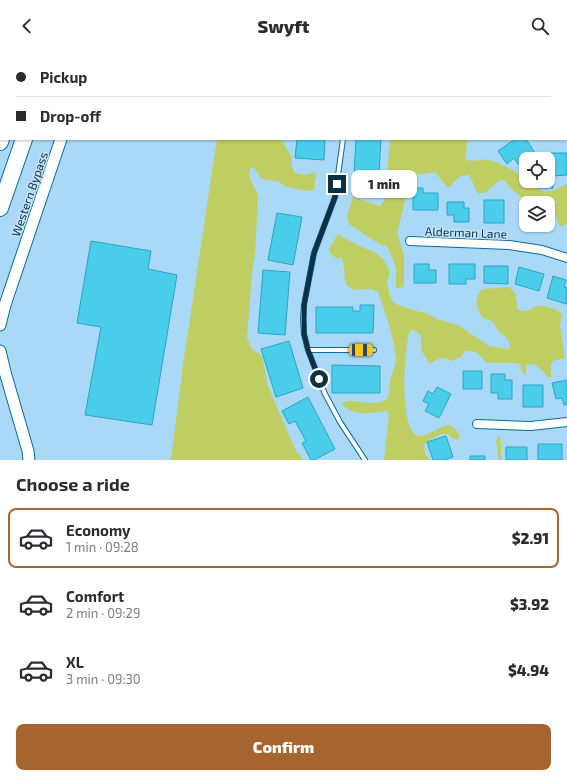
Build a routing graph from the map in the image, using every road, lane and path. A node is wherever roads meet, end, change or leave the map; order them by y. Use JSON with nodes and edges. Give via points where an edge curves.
{"nodes":[{"id":1,"x":24,"y":140,"type":"edge"},
{"id":2,"x":61,"y":140,"type":"edge"},
{"id":3,"x":342,"y":140,"type":"edge"},
{"id":4,"x":0,"y":208,"type":"edge"},
{"id":5,"x":410,"y":241,"type":"dead end"},
{"id":6,"x":567,"y":258,"type":"edge"},
{"id":7,"x":0,"y":325,"type":"edge"},
{"id":8,"x":308,"y":350,"type":"junction"},
{"id":9,"x":374,"y":350,"type":"dead end"},
{"id":10,"x":0,"y":351,"type":"edge"},
{"id":11,"x":567,"y":422,"type":"edge"},
{"id":12,"x":477,"y":424,"type":"dead end"},
{"id":13,"x":29,"y":460,"type":"edge"},
{"id":14,"x":365,"y":460,"type":"edge"}],
"edges":[{"from":1,"to":4,"type":"highway"},
{"from":2,"to":7,"type":"street","name":"Western Bypass"},
{"from":3,"to":8,"type":"lane","via":[[335,197],[314,253],[304,305],[304,334]]},
{"from":5,"to":6,"type":"street","name":"Alderman Lane","via":[[509,245],[542,250]]},
{"from":8,"to":9,"type":"lane"},
{"from":8,"to":14,"type":"lane","via":[[324,394]]},
{"from":10,"to":13,"type":"street"},
{"from":11,"to":12,"type":"street","via":[[531,426]]}]}
